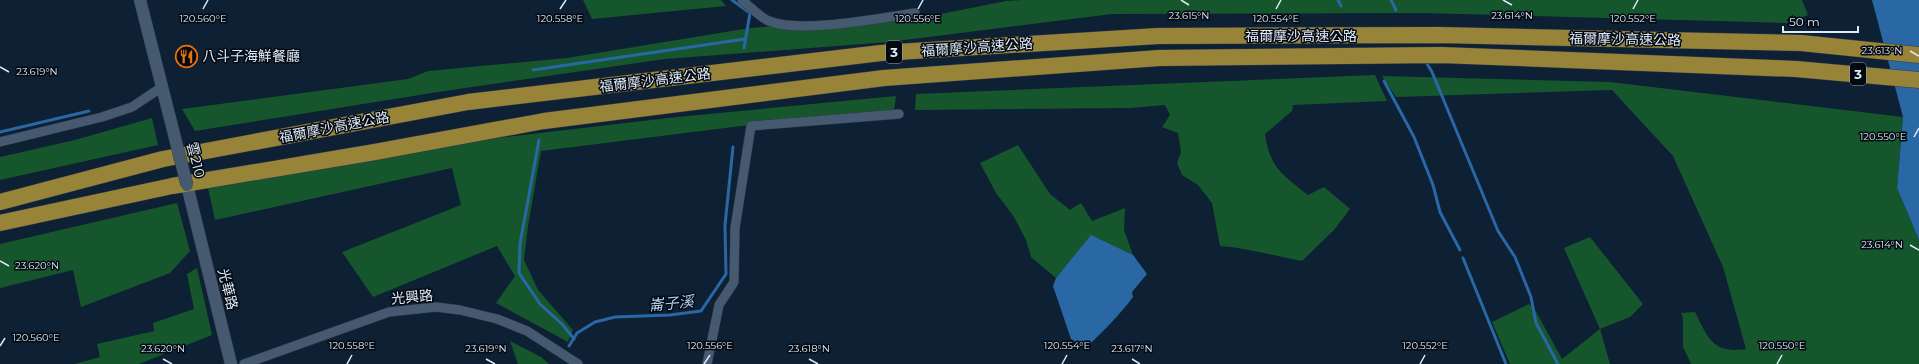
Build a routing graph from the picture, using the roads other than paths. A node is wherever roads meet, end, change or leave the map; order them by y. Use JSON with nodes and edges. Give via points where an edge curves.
{"nodes":[{"id":1,"x":140,"y":0,"type":"edge"},
{"id":2,"x":742,"y":0,"type":"edge"},
{"id":3,"x":915,"y":13,"type":"dead end"},
{"id":4,"x":1919,"y":55,"type":"edge"},
{"id":5,"x":1919,"y":80,"type":"edge"},
{"id":6,"x":162,"y":87,"type":"junction"},
{"id":7,"x":899,"y":114,"type":"dead end"},
{"id":8,"x":0,"y":142,"type":"edge"},
{"id":9,"x":0,"y":202,"type":"edge"},
{"id":10,"x":196,"y":221,"type":"joint"},
{"id":11,"x":0,"y":223,"type":"edge"},
{"id":12,"x":231,"y":364,"type":"edge"},
{"id":13,"x":244,"y":364,"type":"edge"},
{"id":14,"x":578,"y":364,"type":"edge"},
{"id":15,"x":707,"y":364,"type":"edge"}],
"edges":[{"from":1,"to":6,"type":"street","number":"雲210"},
{"from":2,"to":3,"type":"street","via":[[768,21],[788,26],[812,26]]},
{"from":4,"to":9,"type":"highway","name":"福爾摩沙高速公路","number":"3","via":[[1801,43],[1439,35],[1158,36],[881,53],[468,102],[163,158]]},
{"from":5,"to":11,"type":"highway","name":"福爾摩沙高速公路","number":"3","via":[[1796,69],[1425,55],[1159,58],[884,78],[544,121],[172,186]]},
{"from":6,"to":8,"type":"street","via":[[132,107]]},
{"from":6,"to":10,"type":"street","name":"雲210","number":"雲210","bridge":true},
{"from":7,"to":15,"type":"street","via":[[751,126],[735,228],[734,282],[719,305]]},
{"from":10,"to":12,"type":"street","name":"光華路","number":"雲210"},
{"from":13,"to":14,"type":"street","name":"光興路","via":[[389,312],[436,307],[460,310],[527,331]]}]}
